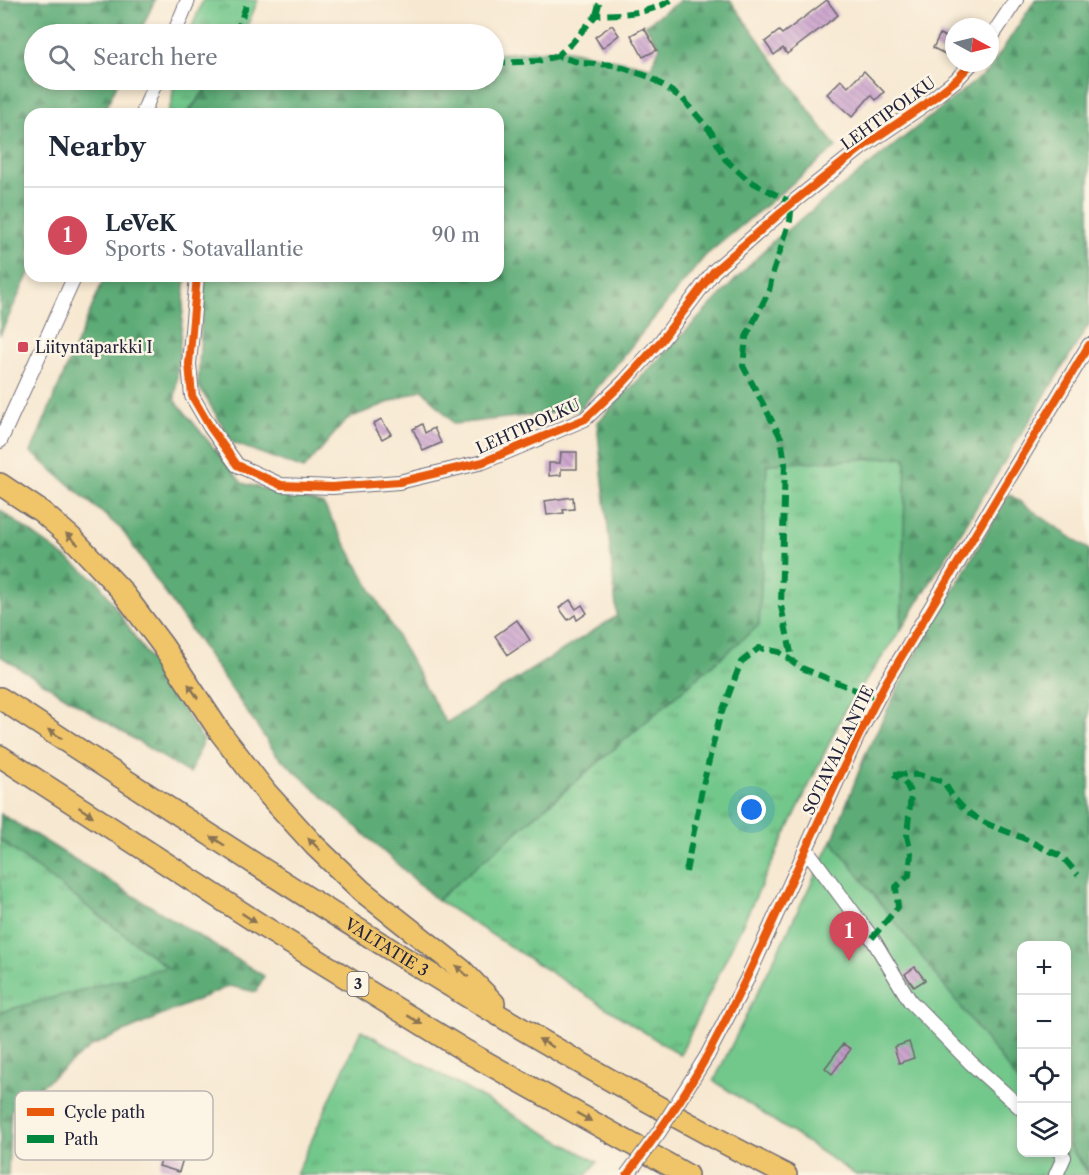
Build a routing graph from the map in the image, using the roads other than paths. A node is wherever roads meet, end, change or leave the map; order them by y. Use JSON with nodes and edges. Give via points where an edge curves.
{"nodes":[{"id":1,"x":188,"y":0,"type":"edge"},
{"id":2,"x":1016,"y":0,"type":"edge"},
{"id":3,"x":178,"y":24,"type":"edge"},
{"id":4,"x":999,"y":26,"type":"edge"},
{"id":5,"x":964,"y":72,"type":"edge"},
{"id":6,"x":152,"y":90,"type":"edge"},
{"id":7,"x":145,"y":108,"type":"edge"},
{"id":8,"x":72,"y":282,"type":"edge"},
{"id":9,"x":196,"y":282,"type":"edge"},
{"id":10,"x":1089,"y":345,"type":"edge"},
{"id":11,"x":0,"y":441,"type":"edge"},
{"id":12,"x":0,"y":484,"type":"edge"},
{"id":13,"x":0,"y":698,"type":"edge"},
{"id":14,"x":0,"y":756,"type":"edge"},
{"id":15,"x":0,"y":769,"type":"edge"},
{"id":16,"x":36,"y":780,"type":"junction"},
{"id":17,"x":806,"y":849,"type":"junction"},
{"id":18,"x":518,"y":1027,"type":"junction"},
{"id":19,"x":1017,"y":1104,"type":"edge"},
{"id":20,"x":1064,"y":1157,"type":"edge"},
{"id":21,"x":627,"y":1175,"type":"edge"},
{"id":22,"x":687,"y":1175,"type":"edge"},
{"id":23,"x":786,"y":1175,"type":"edge"},
{"id":24,"x":1056,"y":1175,"type":"edge"}],
"edges":[{"from":1,"to":3,"type":"street"},
{"from":2,"to":4,"type":"street"},
{"from":5,"to":9,"type":"street","name":"LEHTIPOLKU","via":[[792,203],[714,271],[661,341],[585,419],[483,462],[399,482],[332,487],[281,485],[237,465],[192,396],[189,364]]},
{"from":6,"to":7,"type":"street"},
{"from":8,"to":11,"type":"street"},
{"from":10,"to":17,"type":"street","name":"SOTAVALLANTIE","via":[[885,684]]},
{"from":18,"to":12,"type":"highway","one_way":true,"via":[[462,970],[362,891],[315,846],[266,792],[220,732],[121,590],[74,540],[42,512]]},
{"from":18,"to":13,"type":"highway","name":"VALTATIE 3","one_way":true,"via":[[280,882]]},
{"from":14,"to":16,"type":"highway","number":"3"},
{"from":15,"to":16,"type":"highway"},
{"from":16,"to":22,"type":"highway","number":"3","one_way":true,"via":[[464,1050]]},
{"from":17,"to":19,"type":"street","via":[[872,938],[910,1001]]},
{"from":17,"to":21,"type":"street","name":"SOTAVALLANTIE","bridge":true,"via":[[707,1056]]},
{"from":23,"to":18,"type":"highway","name":"VALTATIE 3","one_way":true},
{"from":20,"to":24,"type":"street"}]}
